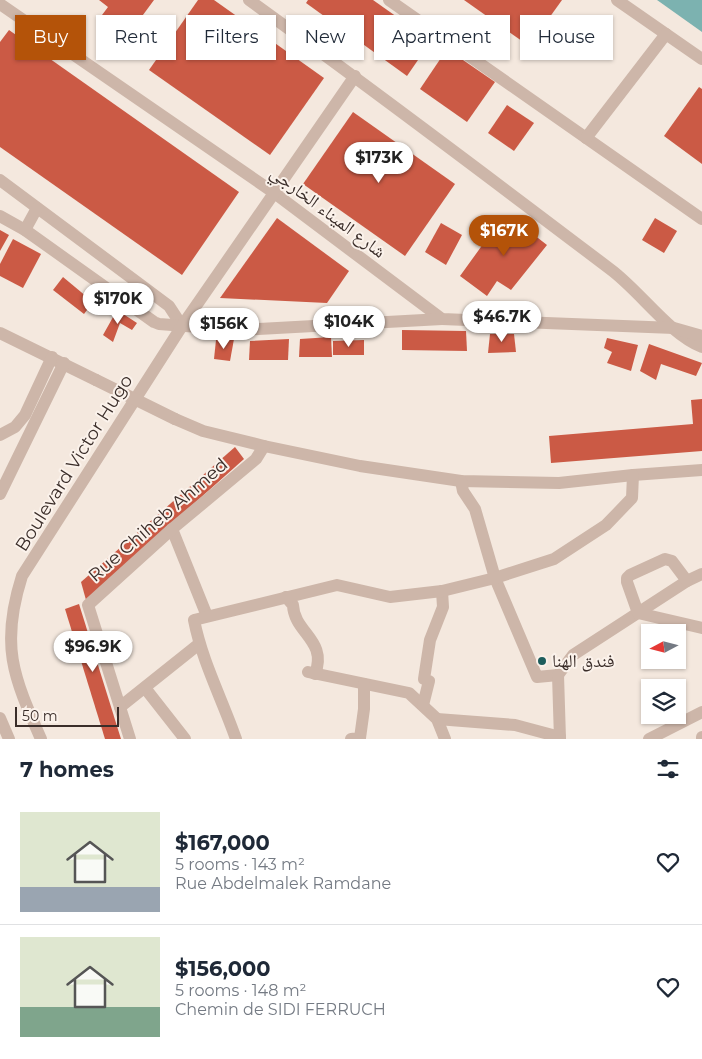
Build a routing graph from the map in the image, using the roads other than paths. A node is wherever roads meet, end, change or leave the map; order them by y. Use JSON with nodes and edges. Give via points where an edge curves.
{"nodes":[{"id":1,"x":249,"y":0,"type":"edge"},
{"id":2,"x":389,"y":0,"type":"edge"},
{"id":3,"x":618,"y":0,"type":"edge"},
{"id":4,"x":3,"y":6,"type":"edge"},
{"id":5,"x":666,"y":34,"type":"junction"},
{"id":6,"x":702,"y":60,"type":"edge"},
{"id":7,"x":355,"y":76,"type":"junction"},
{"id":8,"x":586,"y":138,"type":"junction"},
{"id":9,"x":0,"y":180,"type":"edge"},
{"id":10,"x":274,"y":192,"type":"junction"},
{"id":11,"x":37,"y":208,"type":"junction"},
{"id":12,"x":0,"y":216,"type":"edge"},
{"id":13,"x":702,"y":219,"type":"edge"},
{"id":14,"x":25,"y":230,"type":"junction"},
{"id":15,"x":442,"y":319,"type":"junction"},
{"id":16,"x":182,"y":326,"type":"junction"},
{"id":17,"x":674,"y":328,"type":"junction"},
{"id":18,"x":0,"y":334,"type":"edge"},
{"id":19,"x":702,"y":336,"type":"edge"},
{"id":20,"x":702,"y":347,"type":"edge"},
{"id":21,"x":52,"y":357,"type":"junction"},
{"id":22,"x":64,"y":363,"type":"junction"},
{"id":23,"x":0,"y":435,"type":"edge"},
{"id":24,"x":264,"y":446,"type":"junction"},
{"id":25,"x":702,"y":470,"type":"edge"},
{"id":26,"x":633,"y":475,"type":"junction"},
{"id":27,"x":461,"y":481,"type":"junction"},
{"id":28,"x":0,"y":494,"type":"edge"},
{"id":29,"x":172,"y":529,"type":"junction"},
{"id":30,"x":702,"y":574,"type":"edge"},
{"id":31,"x":495,"y":578,"type":"junction"},
{"id":32,"x":687,"y":580,"type":"junction"},
{"id":33,"x":442,"y":591,"type":"junction"},
{"id":34,"x":286,"y":598,"type":"junction"},
{"id":35,"x":638,"y":612,"type":"junction"},
{"id":36,"x":207,"y":616,"type":"junction"},
{"id":37,"x":702,"y":628,"type":"edge"},
{"id":38,"x":199,"y":644,"type":"junction"},
{"id":39,"x":558,"y":675,"type":"junction"},
{"id":40,"x":364,"y":684,"type":"junction"},
{"id":41,"x":144,"y":688,"type":"junction"},
{"id":42,"x":423,"y":705,"type":"junction"},
{"id":43,"x":120,"y":707,"type":"junction"},
{"id":44,"x":702,"y":712,"type":"edge"},
{"id":45,"x":0,"y":718,"type":"edge"},
{"id":46,"x":437,"y":719,"type":"junction"},
{"id":47,"x":5,"y":736,"type":"edge"},
{"id":48,"x":560,"y":738,"type":"edge"},
{"id":49,"x":41,"y":739,"type":"edge"},
{"id":50,"x":130,"y":739,"type":"edge"},
{"id":51,"x":185,"y":739,"type":"edge"},
{"id":52,"x":236,"y":739,"type":"edge"},
{"id":53,"x":351,"y":739,"type":"edge"},
{"id":54,"x":445,"y":739,"type":"edge"},
{"id":55,"x":649,"y":739,"type":"edge"}],
"edges":[{"from":1,"to":7,"type":"street"},
{"from":2,"to":8,"type":"street"},
{"from":3,"to":5,"type":"street"},
{"from":4,"to":10,"type":"street","name":"شارع الميناء الخارجي"},
{"from":5,"to":6,"type":"street"},
{"from":5,"to":8,"type":"street"},
{"from":7,"to":10,"type":"street","name":"Boulevard Victor Hugo"},
{"from":7,"to":17,"type":"street","via":[[621,276]]},
{"from":8,"to":13,"type":"street"},
{"from":9,"to":11,"type":"street"},
{"from":10,"to":15,"type":"street","name":"شارع الميناء الخارجي"},
{"from":10,"to":16,"type":"street","name":"Boulevard Victor Hugo"},
{"from":11,"to":14,"type":"street"},
{"from":11,"to":16,"type":"street","via":[[169,306]]},
{"from":12,"to":14,"type":"street"},
{"from":14,"to":16,"type":"street","via":[[154,322]]},
{"from":15,"to":16,"type":"street","via":[[238,330]]},
{"from":15,"to":17,"type":"street"},
{"from":16,"to":49,"type":"street","name":"Boulevard Victor Hugo","via":[[26,570],[14,596],[8,633],[10,662]]},
{"from":17,"to":19,"type":"street"},
{"from":17,"to":20,"type":"street"},
{"from":18,"to":21,"type":"street"},
{"from":21,"to":22,"type":"street"},
{"from":21,"to":23,"type":"street","via":[[25,416],[15,427]]},
{"from":22,"to":24,"type":"street","bridge":true,"via":[[203,431]]},
{"from":22,"to":28,"type":"street"},
{"from":24,"to":27,"type":"street","via":[[360,466]]},
{"from":24,"to":29,"type":"street","name":"Rue Chiheb Ahmed","via":[[256,459]]},
{"from":25,"to":26,"type":"street"},
{"from":26,"to":27,"type":"street","via":[[559,483]]},
{"from":26,"to":31,"type":"street","via":[[632,498],[606,525],[554,559]]},
{"from":27,"to":31,"type":"street","via":[[463,491],[476,509]]},
{"from":29,"to":36,"type":"street"},
{"from":29,"to":43,"type":"street","name":"Rue Chiheb Ahmed","via":[[88,605]]},
{"from":30,"to":32,"type":"street"},
{"from":31,"to":33,"type":"street"},
{"from":31,"to":39,"type":"street","via":[[537,677]]},
{"from":32,"to":35,"type":"street"},
{"from":32,"to":35,"type":"street","via":[[666,558],[630,575],[627,582]]},
{"from":33,"to":34,"type":"street","via":[[390,597],[337,585]]},
{"from":33,"to":42,"type":"street","via":[[443,607],[430,640],[424,679],[429,680]]},
{"from":34,"to":36,"type":"street"},
{"from":34,"to":40,"type":"street","via":[[293,605],[293,615],[317,647],[318,666],[311,673]]},
{"from":35,"to":37,"type":"street"},
{"from":35,"to":39,"type":"street","via":[[573,656]]},
{"from":36,"to":38,"type":"street","via":[[194,620]]},
{"from":38,"to":41,"type":"street"},
{"from":38,"to":52,"type":"street"},
{"from":39,"to":48,"type":"street"},
{"from":40,"to":42,"type":"street","via":[[409,693]]},
{"from":40,"to":53,"type":"street","via":[[360,738]]},
{"from":41,"to":43,"type":"street"},
{"from":41,"to":51,"type":"street"},
{"from":42,"to":46,"type":"street"},
{"from":43,"to":50,"type":"street","name":"Rue Chiheb Ahmed"},
{"from":44,"to":55,"type":"street"},
{"from":45,"to":47,"type":"street"},
{"from":46,"to":48,"type":"street","via":[[516,725]]},
{"from":46,"to":54,"type":"street"}]}
